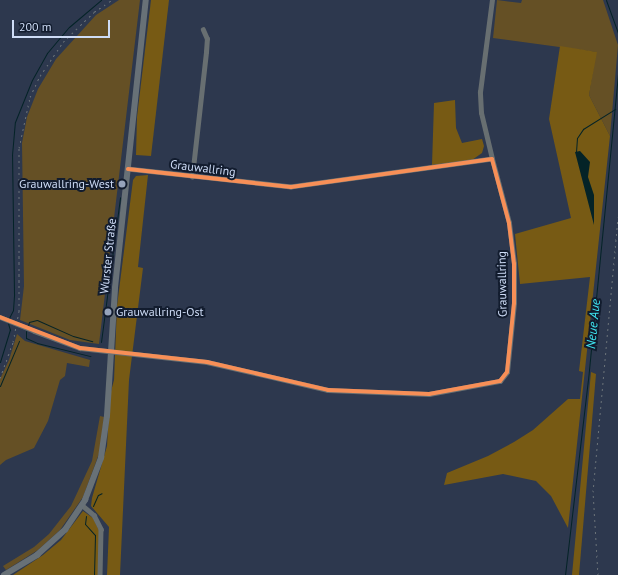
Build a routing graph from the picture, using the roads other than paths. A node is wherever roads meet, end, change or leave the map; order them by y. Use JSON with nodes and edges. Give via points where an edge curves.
{"nodes":[{"id":1,"x":146,"y":0,"type":"edge"},
{"id":2,"x":492,"y":0,"type":"edge"},
{"id":3,"x":203,"y":30,"type":"dead end"},
{"id":4,"x":492,"y":159,"type":"junction"},
{"id":5,"x":128,"y":169,"type":"junction"},
{"id":6,"x":192,"y":177,"type":"junction"},
{"id":7,"x":0,"y":317,"type":"edge"},
{"id":8,"x":111,"y":351,"type":"junction"},
{"id":9,"x":82,"y":505,"type":"junction"},
{"id":10,"x":4,"y":575,"type":"edge"},
{"id":11,"x":100,"y":575,"type":"edge"}],
"edges":[{"from":1,"to":5,"type":"main road","name":"Wurster Straße"},
{"from":2,"to":4,"type":"street","via":[[480,92],[481,113]]},
{"from":3,"to":6,"type":"street","name":"Grauwallring","via":[[207,40]]},
{"from":4,"to":6,"type":"street","name":"Grauwallring","via":[[306,186],[270,186]]},
{"from":4,"to":8,"type":"street","name":"Grauwallring","via":[[509,224],[514,264],[514,303],[508,365],[500,381],[429,394],[328,390],[207,362]]},
{"from":5,"to":6,"type":"street","name":"Grauwallring"},
{"from":5,"to":8,"type":"main road","name":"Wurster Straße"},
{"from":7,"to":8,"type":"street","bridge":true,"via":[[80,348]]},
{"from":8,"to":9,"type":"main road","name":"Wurster Straße","via":[[104,447],[95,477]]},
{"from":9,"to":10,"type":"main road","name":"Wurster Straße","via":[[65,530],[46,548]]},
{"from":9,"to":11,"type":"street","via":[[94,515],[101,529]]}]}
